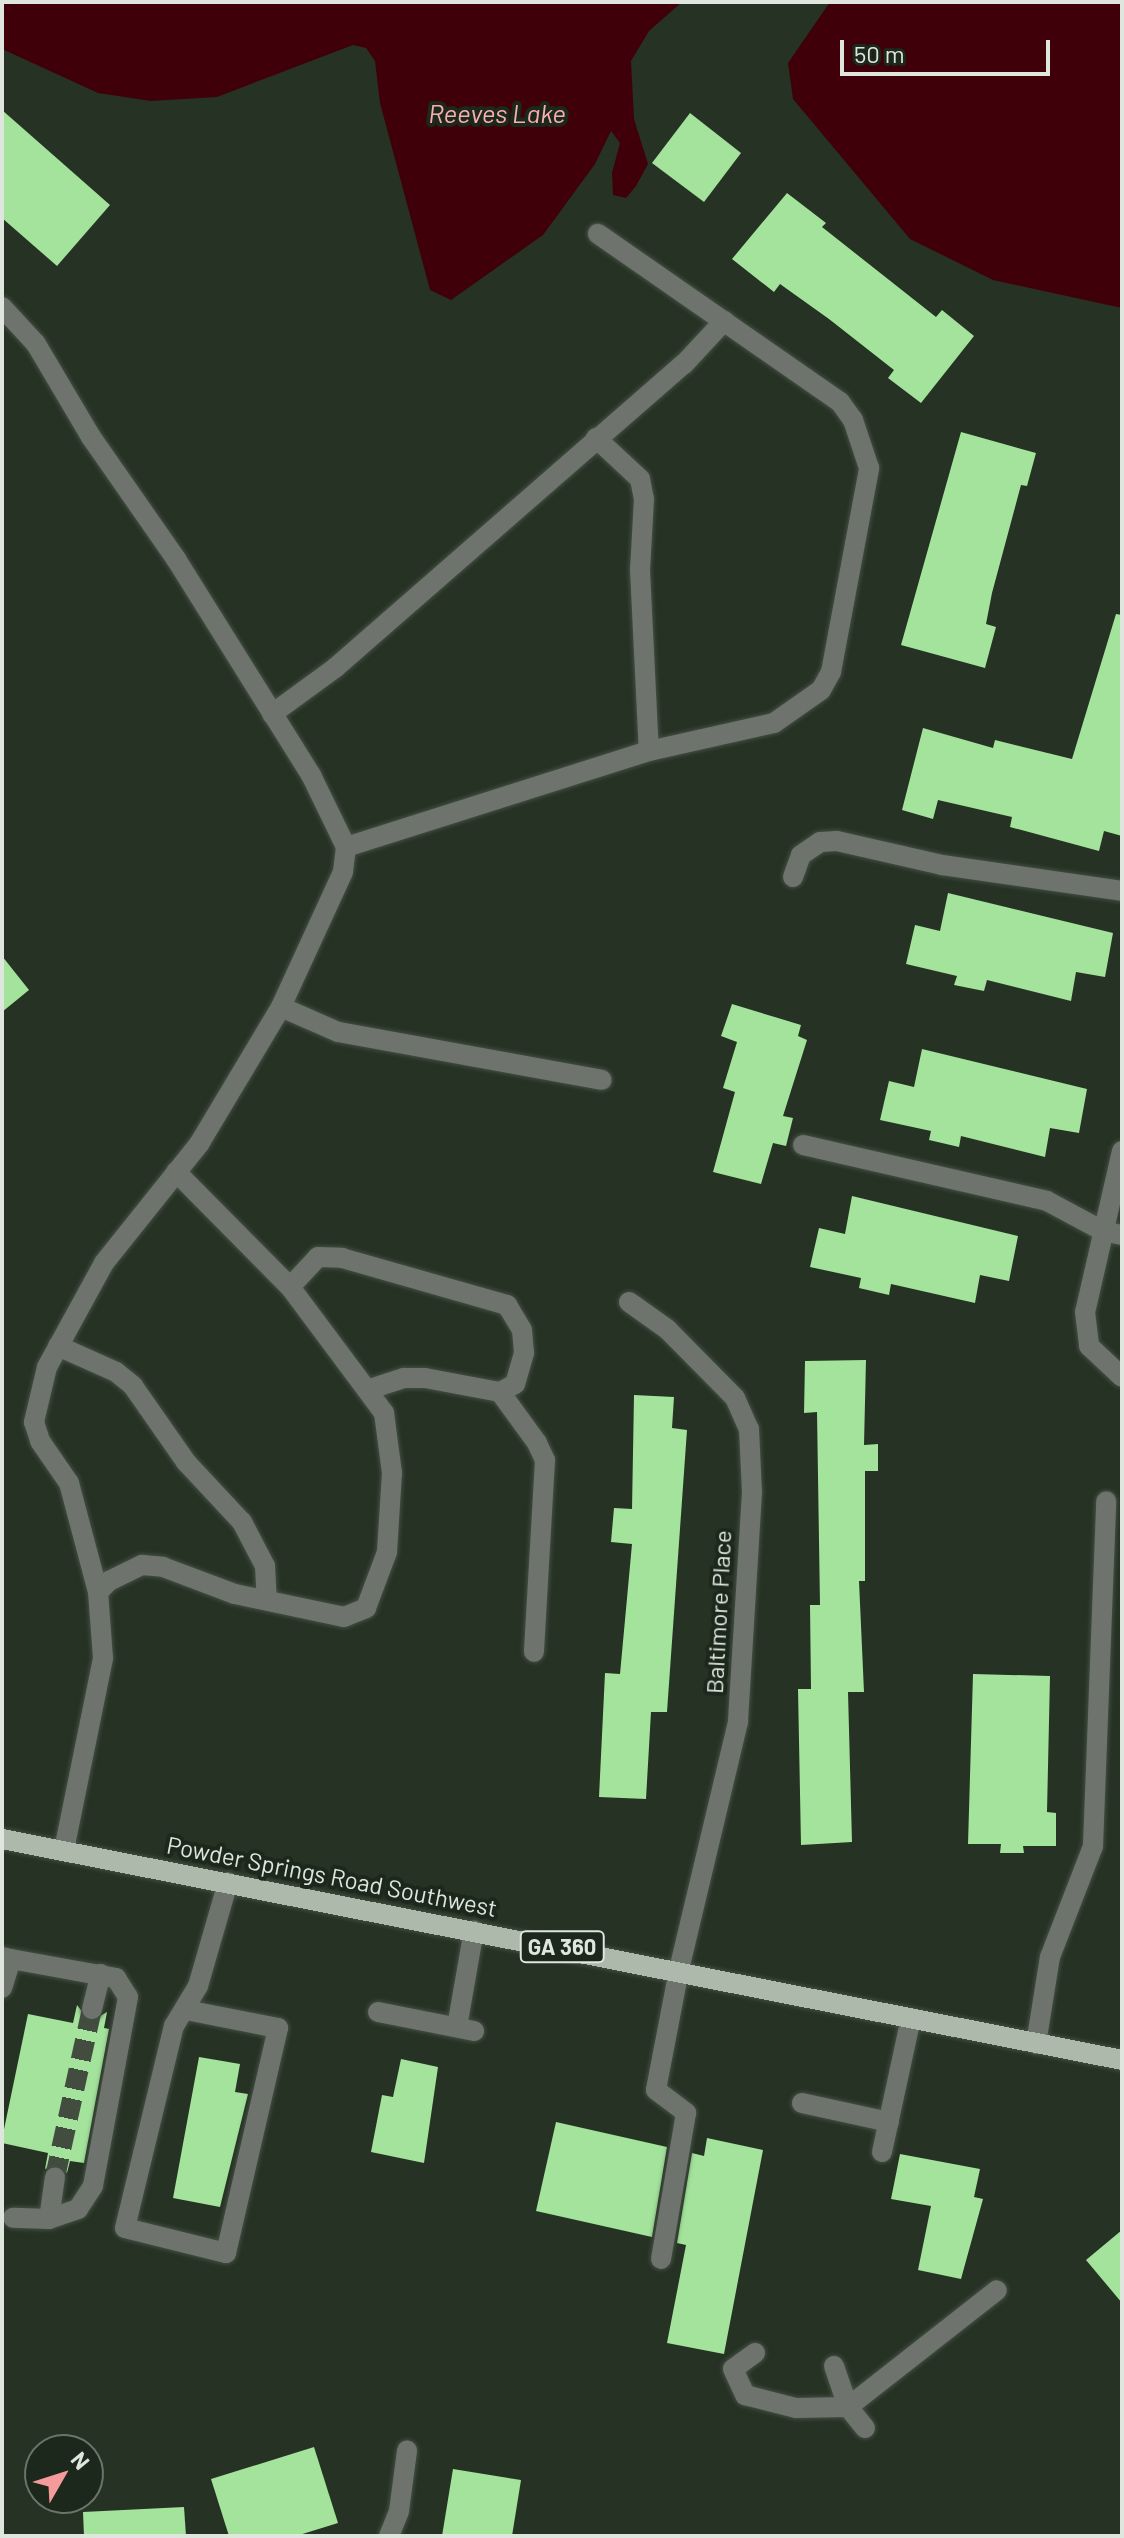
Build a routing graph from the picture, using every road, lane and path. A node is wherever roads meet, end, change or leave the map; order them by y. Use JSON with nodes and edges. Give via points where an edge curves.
{"nodes":[{"id":1,"x":598,"y":234,"type":"dead end"},
{"id":2,"x":2,"y":307,"type":"edge"},
{"id":3,"x":724,"y":321,"type":"junction"},
{"id":4,"x":596,"y":438,"type":"junction"},
{"id":5,"x":272,"y":714,"type":"junction"},
{"id":6,"x":649,"y":751,"type":"junction"},
{"id":7,"x":346,"y":847,"type":"junction"},
{"id":8,"x":793,"y":877,"type":"dead end"},
{"id":9,"x":1122,"y":891,"type":"edge"},
{"id":10,"x":281,"y":1007,"type":"junction"},
{"id":11,"x":602,"y":1080,"type":"dead end"},
{"id":12,"x":803,"y":1145,"type":"dead end"},
{"id":13,"x":1122,"y":1151,"type":"edge"},
{"id":14,"x":176,"y":1172,"type":"junction"},
{"id":15,"x":1112,"y":1233,"type":"edge"},
{"id":16,"x":290,"y":1287,"type":"junction"},
{"id":17,"x":629,"y":1302,"type":"dead end"},
{"id":18,"x":58,"y":1346,"type":"junction"},
{"id":19,"x":1122,"y":1377,"type":"edge"},
{"id":20,"x":370,"y":1389,"type":"junction"},
{"id":21,"x":500,"y":1392,"type":"junction"},
{"id":22,"x":1106,"y":1501,"type":"dead end"},
{"id":23,"x":98,"y":1592,"type":"junction"},
{"id":24,"x":267,"y":1600,"type":"junction"},
{"id":25,"x":534,"y":1652,"type":"dead end"},
{"id":26,"x":2,"y":1839,"type":"edge"},
{"id":27,"x":64,"y":1850,"type":"junction"},
{"id":28,"x":228,"y":1882,"type":"junction"},
{"id":29,"x":474,"y":1930,"type":"junction"},
{"id":30,"x":6,"y":1958,"type":"edge"},
{"id":31,"x":679,"y":1970,"type":"junction"},
{"id":32,"x":101,"y":1974,"type":"junction"},
{"id":33,"x":2,"y":1988,"type":"edge"},
{"id":34,"x":92,"y":2009,"type":"tunnel mouth"},
{"id":35,"x":186,"y":2010,"type":"junction"},
{"id":36,"x":378,"y":2012,"type":"dead end"},
{"id":37,"x":911,"y":2018,"type":"junction"},
{"id":38,"x":1036,"y":2044,"type":"junction"},
{"id":39,"x":1122,"y":2060,"type":"edge"},
{"id":40,"x":802,"y":2103,"type":"dead end"},
{"id":41,"x":889,"y":2122,"type":"junction"},
{"id":42,"x":882,"y":2152,"type":"dead end"},
{"id":43,"x":55,"y":2177,"type":"tunnel mouth"},
{"id":44,"x":13,"y":2218,"type":"dead end"},
{"id":45,"x":49,"y":2219,"type":"junction"},
{"id":46,"x":661,"y":2259,"type":"dead end"},
{"id":47,"x":997,"y":2290,"type":"dead end"},
{"id":48,"x":755,"y":2353,"type":"dead end"},
{"id":49,"x":834,"y":2366,"type":"dead end"},
{"id":50,"x":848,"y":2407,"type":"junction"},
{"id":51,"x":865,"y":2428,"type":"dead end"},
{"id":52,"x":407,"y":2451,"type":"dead end"},
{"id":53,"x":389,"y":2536,"type":"edge"}],
"edges":[{"from":1,"to":3,"type":"street"},
{"from":2,"to":5,"type":"street","via":[[36,344]]},
{"from":3,"to":4,"type":"street","via":[[684,364]]},
{"from":3,"to":6,"type":"street","via":[[840,402],[853,420],[869,468],[865,513],[838,651],[821,690],[774,723]]},
{"from":4,"to":5,"type":"street","via":[[335,668]]},
{"from":4,"to":6,"type":"street","via":[[634,471],[644,499],[640,570]]},
{"from":5,"to":7,"type":"street","via":[[311,775]]},
{"from":6,"to":7,"type":"street"},
{"from":7,"to":10,"type":"street","via":[[343,872]]},
{"from":8,"to":9,"type":"street","via":[[801,855],[820,842],[837,841],[942,865]]},
{"from":10,"to":11,"type":"street","via":[[338,1032]]},
{"from":10,"to":14,"type":"street"},
{"from":12,"to":15,"type":"street","via":[[1047,1201]]},
{"from":13,"to":15,"type":"street"},
{"from":14,"to":16,"type":"street"},
{"from":14,"to":18,"type":"street","via":[[104,1263]]},
{"from":15,"to":19,"type":"street","via":[[1085,1312],[1089,1346]]},
{"from":16,"to":20,"type":"street"},
{"from":16,"to":21,"type":"street","via":[[318,1257],[342,1258],[507,1305],[522,1330],[524,1353],[515,1384]]},
{"from":17,"to":31,"type":"street","name":"Baltimore Place","via":[[705,1365],[735,1398],[749,1429],[752,1492],[738,1722]]},
{"from":18,"to":23,"type":"street","via":[[47,1367],[34,1422],[40,1441],[69,1483]]},
{"from":18,"to":24,"type":"street","via":[[116,1372],[133,1386],[186,1462],[242,1522],[265,1566]]},
{"from":20,"to":21,"type":"street","via":[[404,1378],[425,1378]]},
{"from":20,"to":24,"type":"street","via":[[388,1430],[392,1473],[380,1580],[366,1608],[344,1617]]},
{"from":21,"to":25,"type":"street","via":[[545,1460]]},
{"from":22,"to":38,"type":"street","via":[[1093,1846],[1050,1957]]},
{"from":23,"to":24,"type":"street","via":[[124,1570],[142,1565]]},
{"from":23,"to":27,"type":"street","via":[[103,1658]]},
{"from":26,"to":27,"type":"main road","name":"Powder Springs Road Southwest","number":"GA 360"},
{"from":27,"to":28,"type":"main road","name":"Powder Springs Road Southwest","number":"GA 360"},
{"from":28,"to":29,"type":"main road","name":"Powder Springs Road Southwest","number":"GA 360"},
{"from":28,"to":35,"type":"street"},
{"from":29,"to":31,"type":"main road","name":"Powder Springs Road Southwest","number":"GA 360"},
{"from":29,"to":36,"type":"street","via":[[465,2029]]},
{"from":30,"to":32,"type":"street"},
{"from":30,"to":33,"type":"street"},
{"from":31,"to":37,"type":"main road","name":"Powder Springs Road Southwest","number":"GA 360"},
{"from":31,"to":46,"type":"street","name":"Baltimore Place","via":[[656,2090],[686,2113]]},
{"from":32,"to":34,"type":"street"},
{"from":32,"to":45,"type":"street","via":[[116,1978],[128,1997],[93,2186],[78,2209]]},
{"from":35,"to":35,"type":"street","via":[[174,2026],[125,2228],[226,2253],[278,2028]]},
{"from":37,"to":38,"type":"main road","name":"Powder Springs Road Southwest","number":"GA 360"},
{"from":37,"to":41,"type":"street"},
{"from":38,"to":39,"type":"main road","name":"Powder Springs Road Southwest","number":"GA 360"},
{"from":40,"to":41,"type":"street"},
{"from":41,"to":42,"type":"street"},
{"from":43,"to":45,"type":"street"},
{"from":44,"to":45,"type":"street"},
{"from":47,"to":50,"type":"street"},
{"from":48,"to":50,"type":"street","via":[[733,2369],[745,2395],[796,2408]]},
{"from":49,"to":50,"type":"street"},
{"from":50,"to":51,"type":"street"},
{"from":52,"to":53,"type":"street","via":[[399,2511]]}]}
